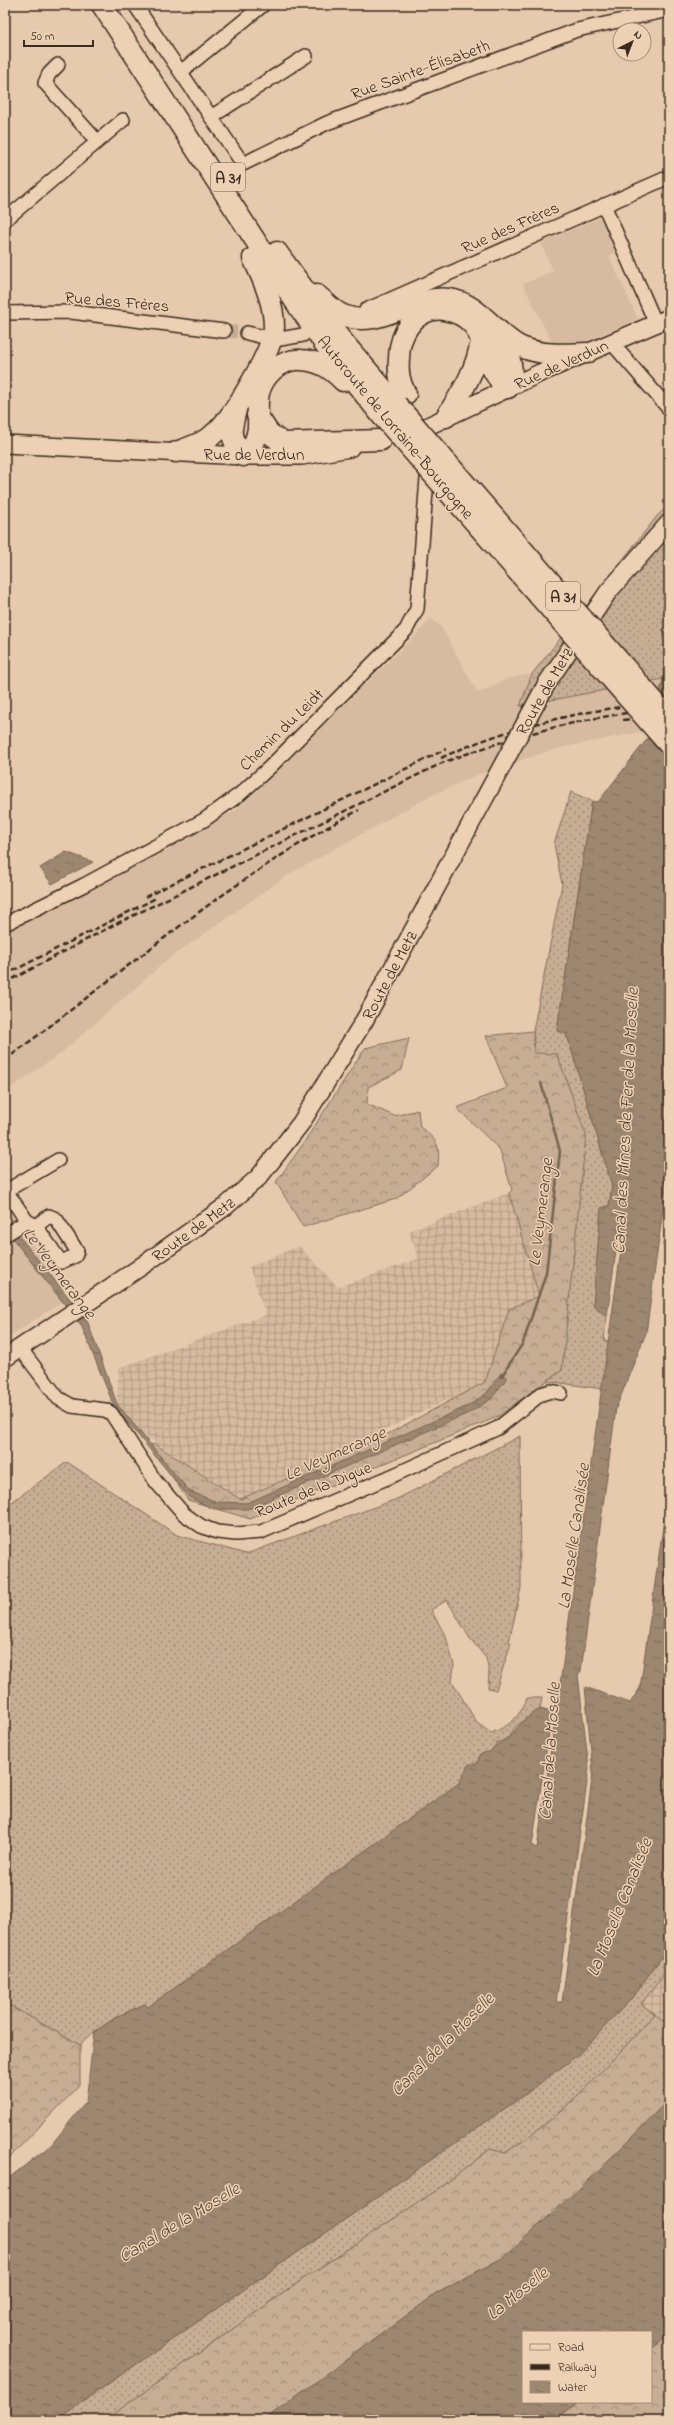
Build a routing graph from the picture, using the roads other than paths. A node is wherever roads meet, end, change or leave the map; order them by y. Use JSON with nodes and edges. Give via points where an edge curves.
{"nodes":[{"id":1,"x":102,"y":5,"type":"edge"},
{"id":2,"x":118,"y":5,"type":"edge"},
{"id":3,"x":135,"y":5,"type":"edge"},
{"id":4,"x":263,"y":5,"type":"edge"},
{"id":5,"x":669,"y":10,"type":"edge"},
{"id":6,"x":306,"y":56,"type":"dead end"},
{"id":7,"x":58,"y":65,"type":"dead end"},
{"id":8,"x":182,"y":71,"type":"junction"},
{"id":9,"x":212,"y":117,"type":"junction"},
{"id":10,"x":123,"y":120,"type":"dead end"},
{"id":11,"x":97,"y":141,"type":"junction"},
{"id":12,"x":210,"y":174,"type":"junction"},
{"id":13,"x":669,"y":177,"type":"edge"},
{"id":14,"x":604,"y":205,"type":"junction"},
{"id":15,"x":5,"y":220,"type":"edge"},
{"id":16,"x":303,"y":288,"type":"junction"},
{"id":17,"x":366,"y":310,"type":"dead end"},
{"id":18,"x":5,"y":314,"type":"edge"},
{"id":19,"x":663,"y":321,"type":"edge"},
{"id":20,"x":224,"y":331,"type":"tunnel mouth"},
{"id":21,"x":247,"y":333,"type":"tunnel mouth"},
{"id":22,"x":488,"y":333,"type":"junction"},
{"id":23,"x":303,"y":335,"type":"dead end"},
{"id":24,"x":264,"y":337,"type":"dead end"},
{"id":25,"x":280,"y":339,"type":"dead end"},
{"id":26,"x":611,"y":342,"type":"junction"},
{"id":27,"x":587,"y":352,"type":"junction"},
{"id":28,"x":508,"y":388,"type":"junction"},
{"id":29,"x":238,"y":404,"type":"junction"},
{"id":30,"x":395,"y":405,"type":"junction"},
{"id":31,"x":669,"y":409,"type":"edge"},
{"id":32,"x":257,"y":415,"type":"junction"},
{"id":33,"x":446,"y":417,"type":"junction"},
{"id":34,"x":422,"y":428,"type":"junction"},
{"id":35,"x":381,"y":440,"type":"junction"},
{"id":36,"x":5,"y":444,"type":"edge"},
{"id":37,"x":176,"y":452,"type":"junction"},
{"id":38,"x":243,"y":456,"type":"junction"},
{"id":39,"x":669,"y":523,"type":"edge"},
{"id":40,"x":669,"y":718,"type":"edge"},
{"id":41,"x":669,"y":745,"type":"edge"},
{"id":42,"x":5,"y":924,"type":"edge"},
{"id":43,"x":58,"y":1160,"type":"dead end"},
{"id":44,"x":5,"y":1235,"type":"edge"},
{"id":45,"x":20,"y":1348,"type":"junction"},
{"id":46,"x":5,"y":1358,"type":"edge"},
{"id":47,"x":561,"y":1393,"type":"dead end"}],
"edges":[{"from":1,"to":12,"type":"highway","name":"Autoroute de Lorraine-Bourgogne","number":"A 31"},
{"from":2,"to":16,"type":"highway","name":"Autoroute de Lorraine-Bourgogne","number":"A 31","via":[[220,166]]},
{"from":3,"to":8,"type":"street"},
{"from":4,"to":8,"type":"street"},
{"from":5,"to":9,"type":"street","name":"Rue Sainte-Élisabeth","via":[[577,30],[327,123],[243,164]]},
{"from":6,"to":9,"type":"street"},
{"from":7,"to":11,"type":"street","via":[[46,78],[47,88],[58,96]]},
{"from":8,"to":9,"type":"street"},
{"from":10,"to":11,"type":"street"},
{"from":11,"to":15,"type":"street"},
{"from":12,"to":29,"type":"highway","via":[[264,281],[272,304],[274,328],[269,348]]},
{"from":12,"to":30,"type":"highway","name":"Autoroute de Lorraine-Bourgogne","number":"A 31","via":[[331,353]]},
{"from":13,"to":14,"type":"street","name":"Rue des Frères"},
{"from":14,"to":17,"type":"street","name":"Rue des Frères"},
{"from":14,"to":19,"type":"street"},
{"from":16,"to":22,"type":"highway","via":[[344,316],[360,318],[379,317],[432,298],[450,299],[464,304]]},
{"from":16,"to":30,"type":"highway","name":"Autoroute de Lorraine-Bourgogne","number":"A 31"},
{"from":18,"to":20,"type":"street","name":"Rue des Frères","via":[[70,312]]},
{"from":19,"to":26,"type":"main road","name":"Rue de Verdun"},
{"from":21,"to":24,"type":"street"},
{"from":22,"to":27,"type":"highway","via":[[543,354]]},
{"from":22,"to":28,"type":"highway","via":[[511,362],[513,376]]},
{"from":22,"to":30,"type":"highway","via":[[456,312],[438,309],[422,313],[408,326],[401,342]]},
{"from":22,"to":33,"type":"highway","via":[[471,378]]},
{"from":23,"to":25,"type":"street"},
{"from":26,"to":27,"type":"main road","name":"Rue de Verdun"},
{"from":26,"to":31,"type":"street"},
{"from":27,"to":28,"type":"main road","name":"Rue de Verdun"},
{"from":28,"to":33,"type":"main road","name":"Rue de Verdun"},
{"from":29,"to":37,"type":"highway","via":[[219,429],[203,442]]},
{"from":29,"to":38,"type":"highway","via":[[231,428],[232,442]]},
{"from":30,"to":32,"type":"highway","via":[[354,393],[337,374],[321,364],[297,359],[278,365],[260,387]]},
{"from":30,"to":40,"type":"highway","name":"Autoroute de Lorraine-Bourgogne","number":"A 31","bridge":true,"via":[[455,458],[457,474]]},
{"from":30,"to":41,"type":"highway","name":"Autoroute de Lorraine-Bourgogne","number":"A 31","bridge":true},
{"from":32,"to":35,"type":"highway","via":[[268,433],[283,443]]},
{"from":32,"to":38,"type":"highway","via":[[253,445]]},
{"from":33,"to":34,"type":"main road","name":"Rue de Verdun"},
{"from":34,"to":35,"type":"main road","name":"Rue de Verdun"},
{"from":34,"to":42,"type":"street","name":"Chemin du Leidt","via":[[429,447],[417,609],[406,630],[270,767],[228,803],[184,831]]},
{"from":35,"to":38,"type":"main road","name":"Rue de Verdun","via":[[302,456]]},
{"from":36,"to":37,"type":"main road","name":"Rue de Verdun"},
{"from":37,"to":38,"type":"main road","name":"Rue de Verdun"},
{"from":39,"to":45,"type":"main road","name":"Route de Metz","bridge":true,"via":[[608,592],[560,661],[364,1021],[301,1123],[259,1177],[226,1206]]},
{"from":43,"to":44,"type":"street","via":[[6,1191],[27,1225]]},
{"from":45,"to":46,"type":"main road","name":"Route de Metz"},
{"from":45,"to":47,"type":"street","name":"Route de la Digue","via":[[64,1403],[111,1413],[156,1482],[184,1514],[201,1526],[217,1532],[236,1534],[261,1532],[394,1475],[498,1428],[541,1394],[551,1391]]}]}
